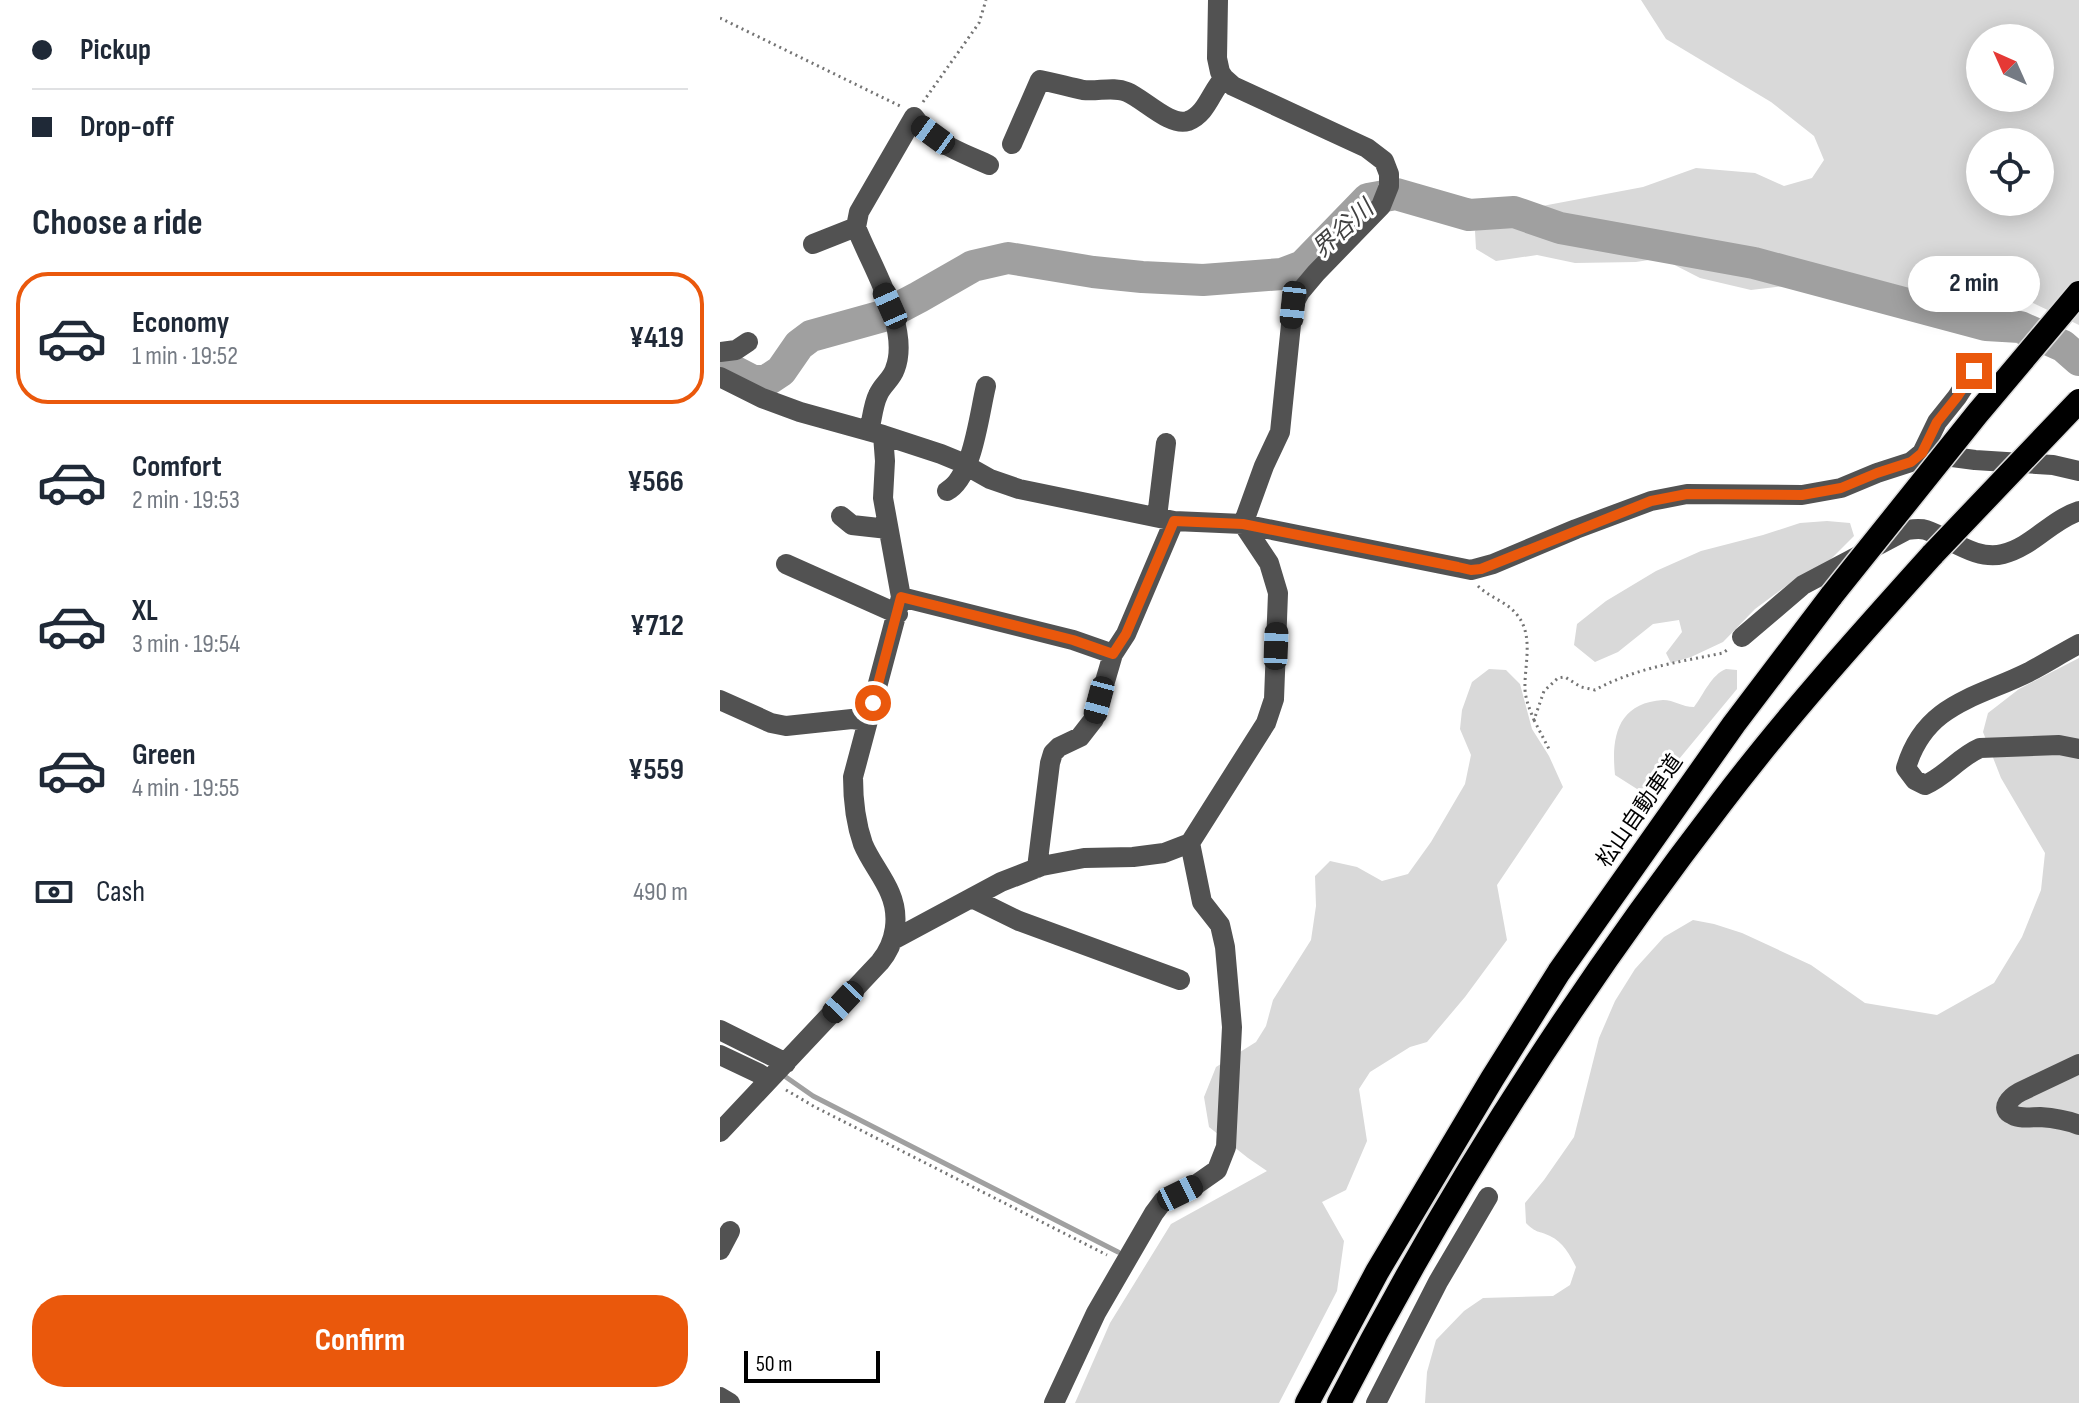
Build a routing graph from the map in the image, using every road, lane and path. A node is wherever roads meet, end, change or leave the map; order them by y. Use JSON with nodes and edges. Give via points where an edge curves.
{"nodes":[{"id":1,"x":986,"y":0,"type":"edge"},
{"id":2,"x":1218,"y":0,"type":"edge"},
{"id":3,"x":720,"y":18,"type":"edge"},
{"id":4,"x":1224,"y":78,"type":"junction"},
{"id":5,"x":914,"y":117,"type":"junction"},
{"id":6,"x":1012,"y":144,"type":"dead end"},
{"id":7,"x":989,"y":165,"type":"dead end"},
{"id":8,"x":856,"y":227,"type":"junction"},
{"id":9,"x":813,"y":244,"type":"dead end"},
{"id":10,"x":2079,"y":293,"type":"edge"},
{"id":11,"x":748,"y":342,"type":"dead end"},
{"id":12,"x":721,"y":353,"type":"edge"},
{"id":13,"x":1974,"y":371,"type":"dead end"},
{"id":14,"x":720,"y":377,"type":"edge"},
{"id":15,"x":986,"y":386,"type":"dead end"},
{"id":16,"x":2079,"y":401,"type":"edge"},
{"id":17,"x":876,"y":433,"type":"junction"},
{"id":18,"x":1166,"y":443,"type":"dead end"},
{"id":19,"x":1922,"y":453,"type":"junction"},
{"id":20,"x":968,"y":467,"type":"junction"},
{"id":21,"x":2079,"y":471,"type":"edge"},
{"id":22,"x":947,"y":491,"type":"dead end"},
{"id":23,"x":2079,"y":511,"type":"edge"},
{"id":24,"x":841,"y":516,"type":"dead end"},
{"id":25,"x":1166,"y":519,"type":"junction"},
{"id":26,"x":1243,"y":524,"type":"junction"},
{"id":27,"x":888,"y":529,"type":"junction"},
{"id":28,"x":786,"y":564,"type":"dead end"},
{"id":29,"x":1471,"y":570,"type":"junction"},
{"id":30,"x":900,"y":606,"type":"junction"},
{"id":31,"x":1742,"y":637,"type":"joint"},
{"id":32,"x":2079,"y":644,"type":"edge"},
{"id":33,"x":1113,"y":654,"type":"junction"},
{"id":34,"x":720,"y":700,"type":"edge"},
{"id":35,"x":1534,"y":720,"type":"junction"},
{"id":36,"x":867,"y":721,"type":"junction"},
{"id":37,"x":2079,"y":749,"type":"edge"},
{"id":38,"x":1550,"y":751,"type":"dead end"},
{"id":39,"x":1190,"y":843,"type":"junction"},
{"id":40,"x":1037,"y":868,"type":"junction"},
{"id":41,"x":972,"y":898,"type":"junction"},
{"id":42,"x":893,"y":940,"type":"junction"},
{"id":43,"x":1180,"y":980,"type":"dead end"},
{"id":44,"x":720,"y":1030,"type":"edge"},
{"id":45,"x":720,"y":1055,"type":"edge"},
{"id":46,"x":2079,"y":1064,"type":"edge"},
{"id":47,"x":777,"y":1071,"type":"junction"},
{"id":48,"x":2079,"y":1125,"type":"edge"},
{"id":49,"x":720,"y":1132,"type":"edge"},
{"id":50,"x":1488,"y":1197,"type":"dead end"},
{"id":51,"x":730,"y":1231,"type":"dead end"},
{"id":52,"x":720,"y":1250,"type":"edge"},
{"id":53,"x":1124,"y":1264,"type":"junction"},
{"id":54,"x":720,"y":1397,"type":"edge"},
{"id":55,"x":730,"y":1403,"type":"edge"},
{"id":56,"x":1054,"y":1403,"type":"edge"},
{"id":57,"x":1307,"y":1403,"type":"edge"},
{"id":58,"x":1339,"y":1403,"type":"edge"},
{"id":59,"x":1376,"y":1403,"type":"edge"}],
"edges":[{"from":1,"to":5,"type":"path","via":[[979,23]]},
{"from":2,"to":4,"type":"street","via":[[1217,58]]},
{"from":3,"to":5,"type":"path"},
{"from":4,"to":6,"type":"street","via":[[1197,116],[1185,122],[1126,91],[1085,90],[1040,80]]},
{"from":4,"to":26,"type":"street","via":[[1367,148],[1384,161],[1389,174],[1381,206],[1316,273],[1293,305],[1280,432]]},
{"from":5,"to":7,"type":"street","via":[[947,145]]},
{"from":5,"to":8,"type":"street","via":[[864,201]]},
{"from":8,"to":9,"type":"street"},
{"from":8,"to":17,"type":"street","via":[[892,311],[899,351],[896,368],[879,393]]},
{"from":10,"to":57,"type":"highway","name":"松山自動車道","bridge":true,"via":[[1832,595],[1559,972],[1377,1272]]},
{"from":11,"to":12,"type":"street"},
{"from":13,"to":19,"type":"street"},
{"from":14,"to":17,"type":"street","via":[[800,412]]},
{"from":15,"to":20,"type":"street"},
{"from":16,"to":58,"type":"highway","bridge":true,"via":[[1804,700],[1654,892],[1516,1095]]},
{"from":17,"to":20,"type":"street"},
{"from":17,"to":27,"type":"street","via":[[885,461],[882,488]]},
{"from":18,"to":25,"type":"street"},
{"from":19,"to":21,"type":"street"},
{"from":19,"to":29,"type":"street","via":[[1841,488],[1802,495],[1687,494],[1651,501]]},
{"from":20,"to":22,"type":"street"},
{"from":20,"to":25,"type":"street","via":[[1019,489]]},
{"from":23,"to":31,"type":"street","via":[[2000,555],[1980,554],[1923,528],[1907,530],[1803,585]]},
{"from":24,"to":27,"type":"street","via":[[852,525]]},
{"from":25,"to":26,"type":"street"},
{"from":25,"to":33,"type":"street","via":[[1126,634]]},
{"from":26,"to":29,"type":"street"},
{"from":26,"to":39,"type":"street","via":[[1269,563],[1278,593],[1274,699],[1266,723]]},
{"from":27,"to":30,"type":"street"},
{"from":28,"to":30,"type":"street"},
{"from":29,"to":35,"type":"path","via":[[1475,584],[1516,613],[1525,626],[1526,702]]},
{"from":30,"to":33,"type":"street","via":[[1073,640]]},
{"from":30,"to":36,"type":"street"},
{"from":31,"to":35,"type":"path","via":[[1723,653],[1641,670],[1595,690],[1558,678],[1544,691]]},
{"from":32,"to":37,"type":"street","via":[[1940,715],[1910,753],[1906,768],[1925,785],[1980,748]]},
{"from":33,"to":40,"type":"street","via":[[1094,719],[1080,737],[1053,753]]},
{"from":34,"to":36,"type":"street","via":[[786,726]]},
{"from":35,"to":38,"type":"path"},
{"from":36,"to":42,"type":"street","via":[[853,777],[855,821],[890,892]]},
{"from":39,"to":40,"type":"street","via":[[1164,853],[1084,858]]},
{"from":39,"to":53,"type":"street","via":[[1202,902],[1220,925],[1225,947],[1232,1027],[1226,1147],[1217,1170],[1163,1201]]},
{"from":40,"to":41,"type":"street"},
{"from":41,"to":42,"type":"street"},
{"from":41,"to":43,"type":"street","via":[[1019,921]]},
{"from":42,"to":47,"type":"street","via":[[890,951]]},
{"from":44,"to":47,"type":"street"},
{"from":45,"to":47,"type":"street","via":[[758,1073]]},
{"from":46,"to":48,"type":"street","via":[[2006,1104],[2016,1117]]},
{"from":47,"to":49,"type":"street"},
{"from":47,"to":53,"type":"path","via":[[815,1107]]},
{"from":50,"to":59,"type":"street"},
{"from":51,"to":52,"type":"street"},
{"from":53,"to":56,"type":"street"},
{"from":54,"to":55,"type":"street"}]}
